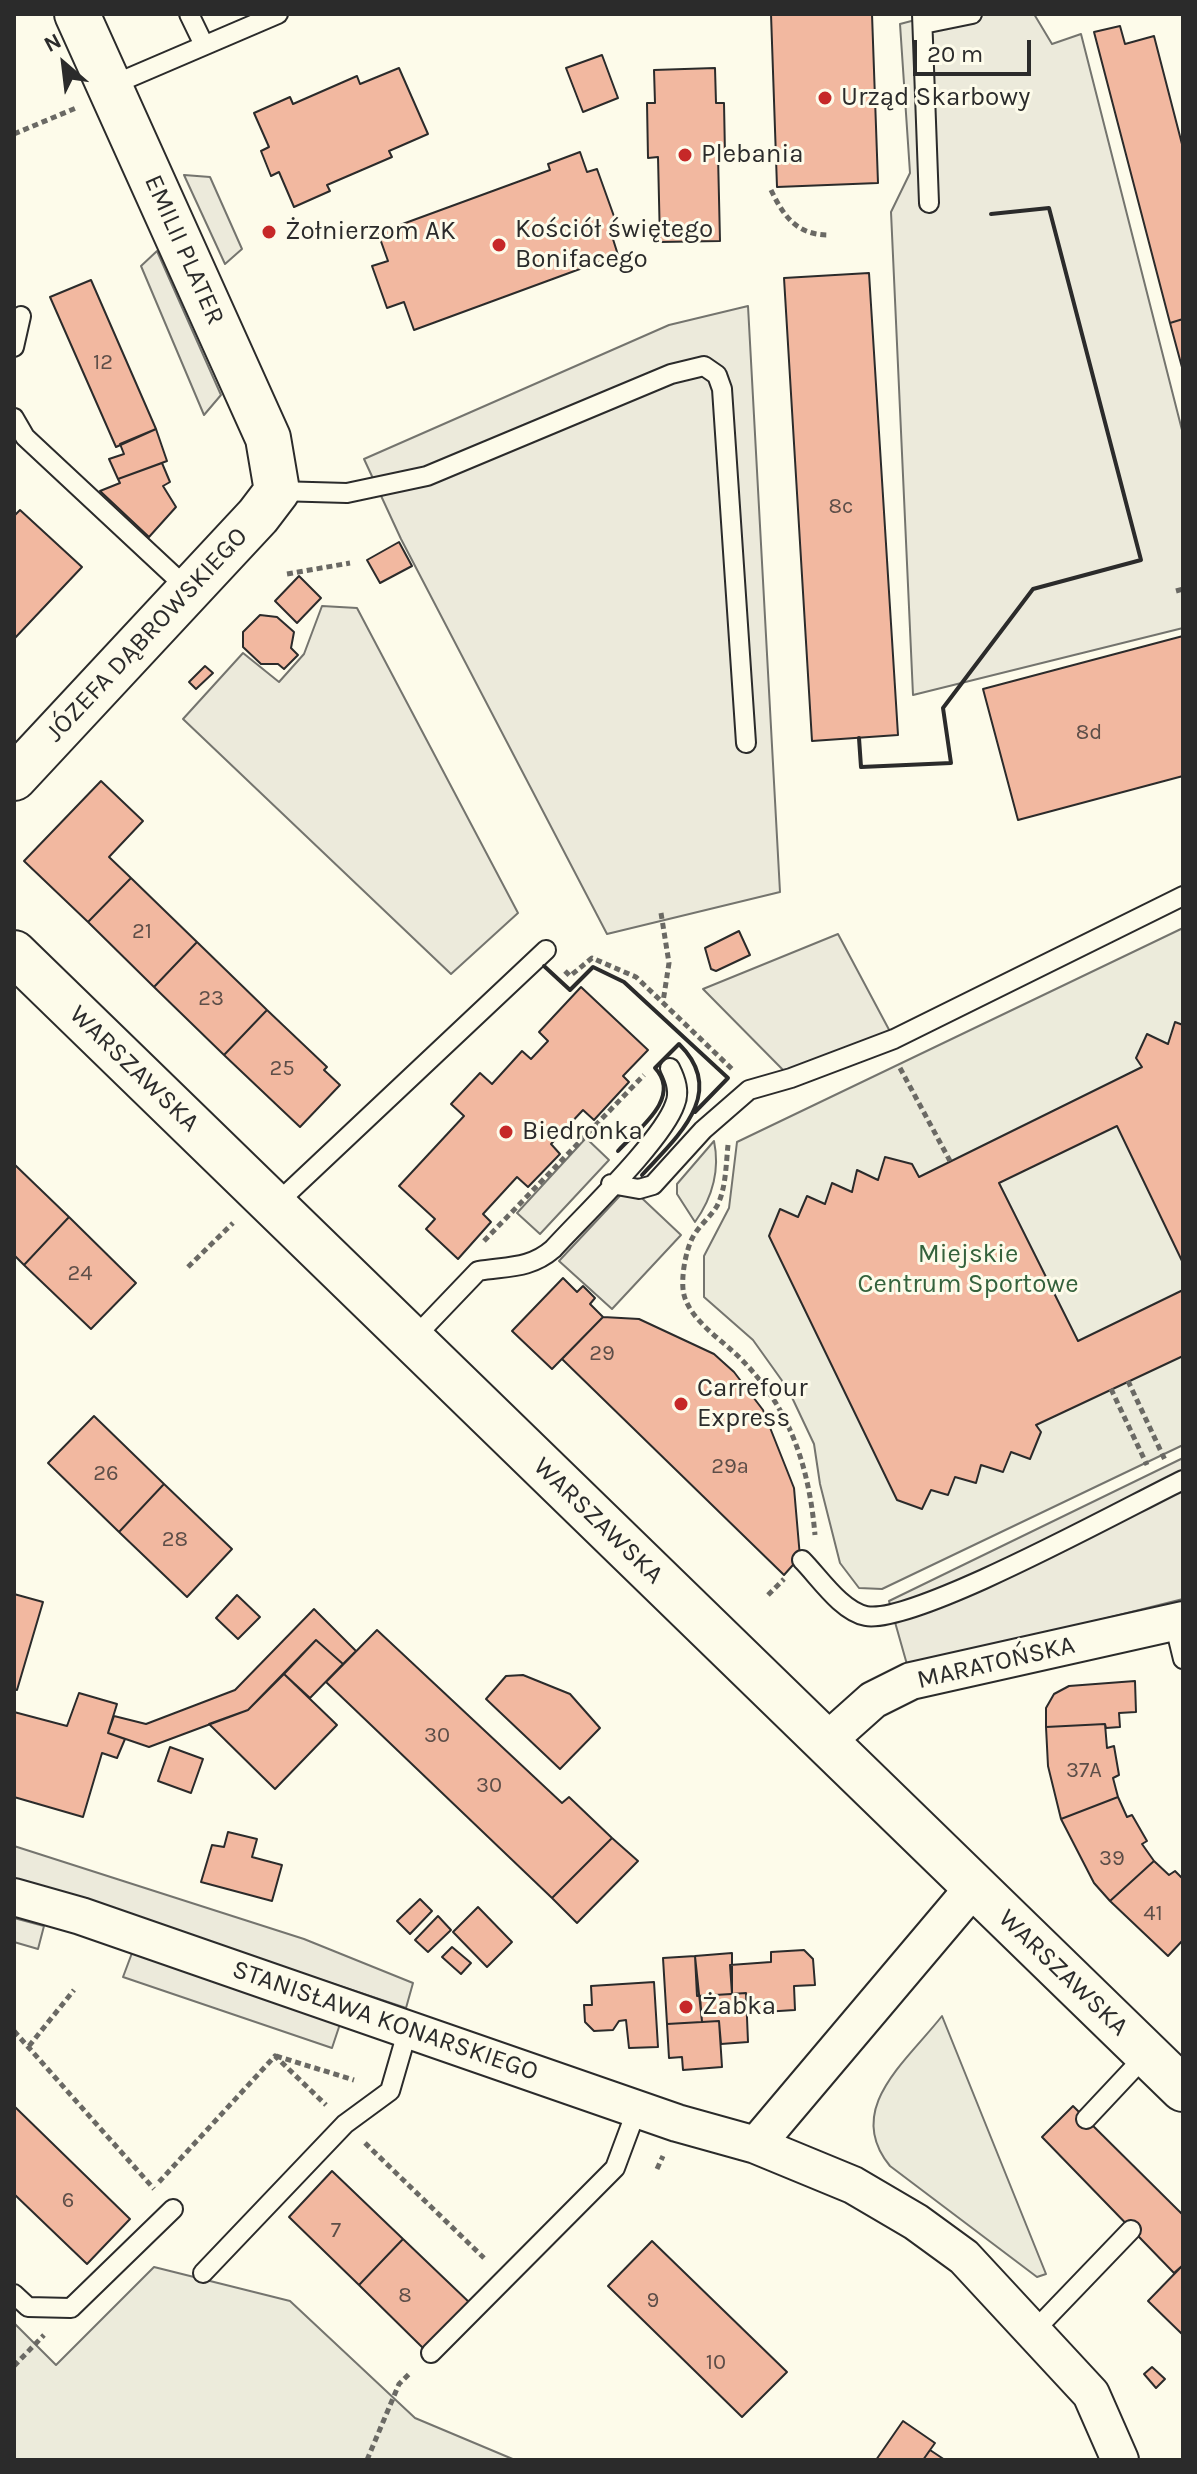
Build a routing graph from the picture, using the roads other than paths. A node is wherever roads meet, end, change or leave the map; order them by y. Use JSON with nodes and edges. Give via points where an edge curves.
{"nodes":[{"id":1,"x":77,"y":14,"type":"edge"},
{"id":2,"x":189,"y":14,"type":"edge"},
{"id":3,"x":278,"y":14,"type":"edge"},
{"id":4,"x":972,"y":14,"type":"edge"},
{"id":5,"x":922,"y":19,"type":"edge"},
{"id":6,"x":204,"y":45,"type":"junction"},
{"id":7,"x":96,"y":96,"type":"junction"},
{"id":8,"x":929,"y":203,"type":"dead end"},
{"id":9,"x":21,"y":316,"type":"dead end"},
{"id":10,"x":14,"y":347,"type":"edge"},
{"id":11,"x":14,"y":418,"type":"edge"},
{"id":12,"x":277,"y":491,"type":"junction"},
{"id":13,"x":188,"y":589,"type":"junction"},
{"id":14,"x":746,"y":743,"type":"dead end"},
{"id":15,"x":14,"y":778,"type":"edge"},
{"id":16,"x":1183,"y":896,"type":"edge"},
{"id":17,"x":546,"y":950,"type":"road end"},
{"id":18,"x":14,"y":953,"type":"edge"},
{"id":19,"x":670,"y":1068,"type":"dead end"},
{"id":20,"x":611,"y":1184,"type":"junction"},
{"id":21,"x":255,"y":1213,"type":"junction"},
{"id":22,"x":412,"y":1340,"type":"junction"},
{"id":23,"x":1173,"y":1485,"type":"edge"},
{"id":24,"x":802,"y":1560,"type":"road end"},
{"id":25,"x":1178,"y":1621,"type":"edge"},
{"id":26,"x":1183,"y":1659,"type":"edge"},
{"id":27,"x":826,"y":1742,"type":"junction"},
{"id":28,"x":974,"y":1887,"type":"junction"},
{"id":29,"x":14,"y":1897,"type":"edge"},
{"id":30,"x":408,"y":2029,"type":"junction"},
{"id":31,"x":1147,"y":2054,"type":"junction"},
{"id":32,"x":1183,"y":2089,"type":"edge"},
{"id":33,"x":637,"y":2109,"type":"junction"},
{"id":34,"x":1086,"y":2119,"type":"dead end"},
{"id":35,"x":756,"y":2145,"type":"junction"},
{"id":36,"x":173,"y":2209,"type":"road end"},
{"id":37,"x":1131,"y":2230,"type":"dead end"},
{"id":38,"x":203,"y":2273,"type":"dead end"},
{"id":39,"x":14,"y":2294,"type":"edge"},
{"id":40,"x":1034,"y":2331,"type":"junction"},
{"id":41,"x":431,"y":2353,"type":"road end"},
{"id":42,"x":1120,"y":2460,"type":"edge"}],
"edges":[{"from":1,"to":7,"type":"main road","name":"EMILII PLATER"},
{"from":2,"to":6,"type":"lane"},
{"from":3,"to":6,"type":"lane"},
{"from":4,"to":5,"type":"lane"},
{"from":5,"to":8,"type":"lane"},
{"from":6,"to":7,"type":"lane"},
{"from":7,"to":12,"type":"main road","name":"EMILII PLATER","via":[[268,438]]},
{"from":9,"to":10,"type":"lane"},
{"from":11,"to":13,"type":"lane","via":[[25,437]]},
{"from":12,"to":13,"type":"main road","name":"JÓZEFA DĄBROWSKIEGO"},
{"from":12,"to":14,"type":"lane","via":[[347,493],[427,476],[671,374],[704,366],[717,375],[722,389]]},
{"from":13,"to":15,"type":"main road","name":"JÓZEFA DĄBROWSKIEGO"},
{"from":16,"to":20,"type":"lane","via":[[886,1043],[749,1090],[653,1185],[639,1189]]},
{"from":17,"to":21,"type":"lane"},
{"from":18,"to":21,"type":"main road","name":"WARSZAWSKA"},
{"from":19,"to":20,"type":"lane","via":[[677,1083],[676,1103],[663,1127]]},
{"from":20,"to":22,"type":"lane","via":[[539,1260],[478,1271]]},
{"from":21,"to":22,"type":"main road","name":"WARSZAWSKA"},
{"from":22,"to":27,"type":"main road","name":"WARSZAWSKA"},
{"from":23,"to":24,"type":"lane","via":[[893,1616],[864,1616],[848,1607]]},
{"from":25,"to":26,"type":"lane"},
{"from":25,"to":27,"type":"street","name":"MARATOŃSKA","via":[[911,1681],[873,1700]]},
{"from":27,"to":28,"type":"main road","name":"WARSZAWSKA"},
{"from":28,"to":31,"type":"main road","name":"WARSZAWSKA"},
{"from":28,"to":35,"type":"street"},
{"from":29,"to":30,"type":"street","name":"STANISŁAWA KONARSKIEGO"},
{"from":30,"to":33,"type":"street","name":"STANISŁAWA KONARSKIEGO"},
{"from":30,"to":38,"type":"lane","via":[[390,2091],[345,2124]]},
{"from":31,"to":32,"type":"main road","name":"WARSZAWSKA"},
{"from":31,"to":34,"type":"lane"},
{"from":33,"to":35,"type":"street","name":"STANISŁAWA KONARSKIEGO"},
{"from":33,"to":41,"type":"lane","via":[[615,2168]]},
{"from":35,"to":40,"type":"street","name":"STANISŁAWA KONARSKIEGO","via":[[853,2185],[916,2222],[976,2266]]},
{"from":36,"to":39,"type":"lane","via":[[71,2308],[28,2307]]},
{"from":37,"to":40,"type":"lane"},
{"from":40,"to":42,"type":"street","name":"STANISŁAWA KONARSKIEGO","via":[[1091,2394]]}]}
